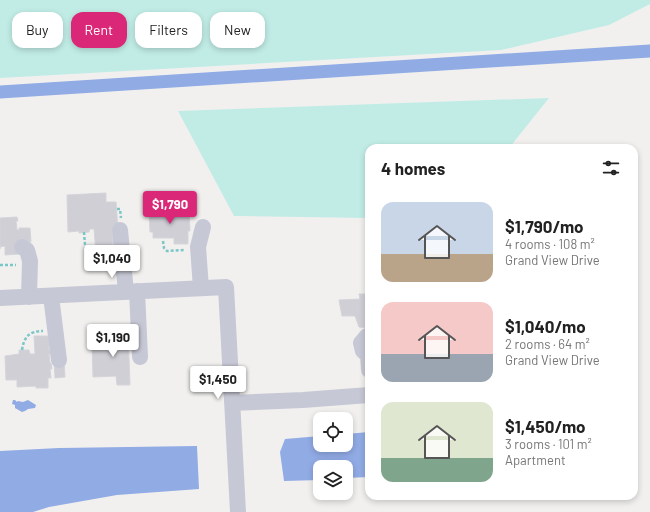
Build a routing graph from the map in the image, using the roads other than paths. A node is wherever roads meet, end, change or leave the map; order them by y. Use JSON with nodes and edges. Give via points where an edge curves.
{"nodes":[{"id":1,"x":120,"y":230,"type":"dead end"},
{"id":2,"x":197,"y":238,"type":"road end"},
{"id":3,"x":22,"y":247,"type":"dead end"},
{"id":4,"x":201,"y":288,"type":"junction"},
{"id":5,"x":131,"y":292,"type":"junction"},
{"id":6,"x":51,"y":296,"type":"junction"},
{"id":7,"x":29,"y":297,"type":"junction"},
{"id":8,"x":0,"y":298,"type":"edge"},
{"id":9,"x":365,"y":338,"type":"edge"},
{"id":10,"x":365,"y":353,"type":"edge"},
{"id":11,"x":140,"y":357,"type":"dead end"},
{"id":12,"x":59,"y":360,"type":"dead end"},
{"id":13,"x":365,"y":395,"type":"edge"},
{"id":14,"x":232,"y":402,"type":"junction"},
{"id":15,"x":238,"y":512,"type":"edge"}],
"edges":[{"from":1,"to":5,"type":"street","via":[[122,256]]},
{"from":2,"to":4,"type":"street"},
{"from":3,"to":7,"type":"street","via":[[27,250],[30,261]]},
{"from":4,"to":5,"type":"street"},
{"from":4,"to":14,"type":"street","via":[[226,287]]},
{"from":5,"to":6,"type":"street"},
{"from":5,"to":11,"type":"street","via":[[139,328]]},
{"from":6,"to":7,"type":"street"},
{"from":6,"to":12,"type":"street"},
{"from":7,"to":8,"type":"street"},
{"from":9,"to":10,"type":"street","via":[[360,343]]},
{"from":13,"to":14,"type":"street"},
{"from":14,"to":15,"type":"street"}]}
